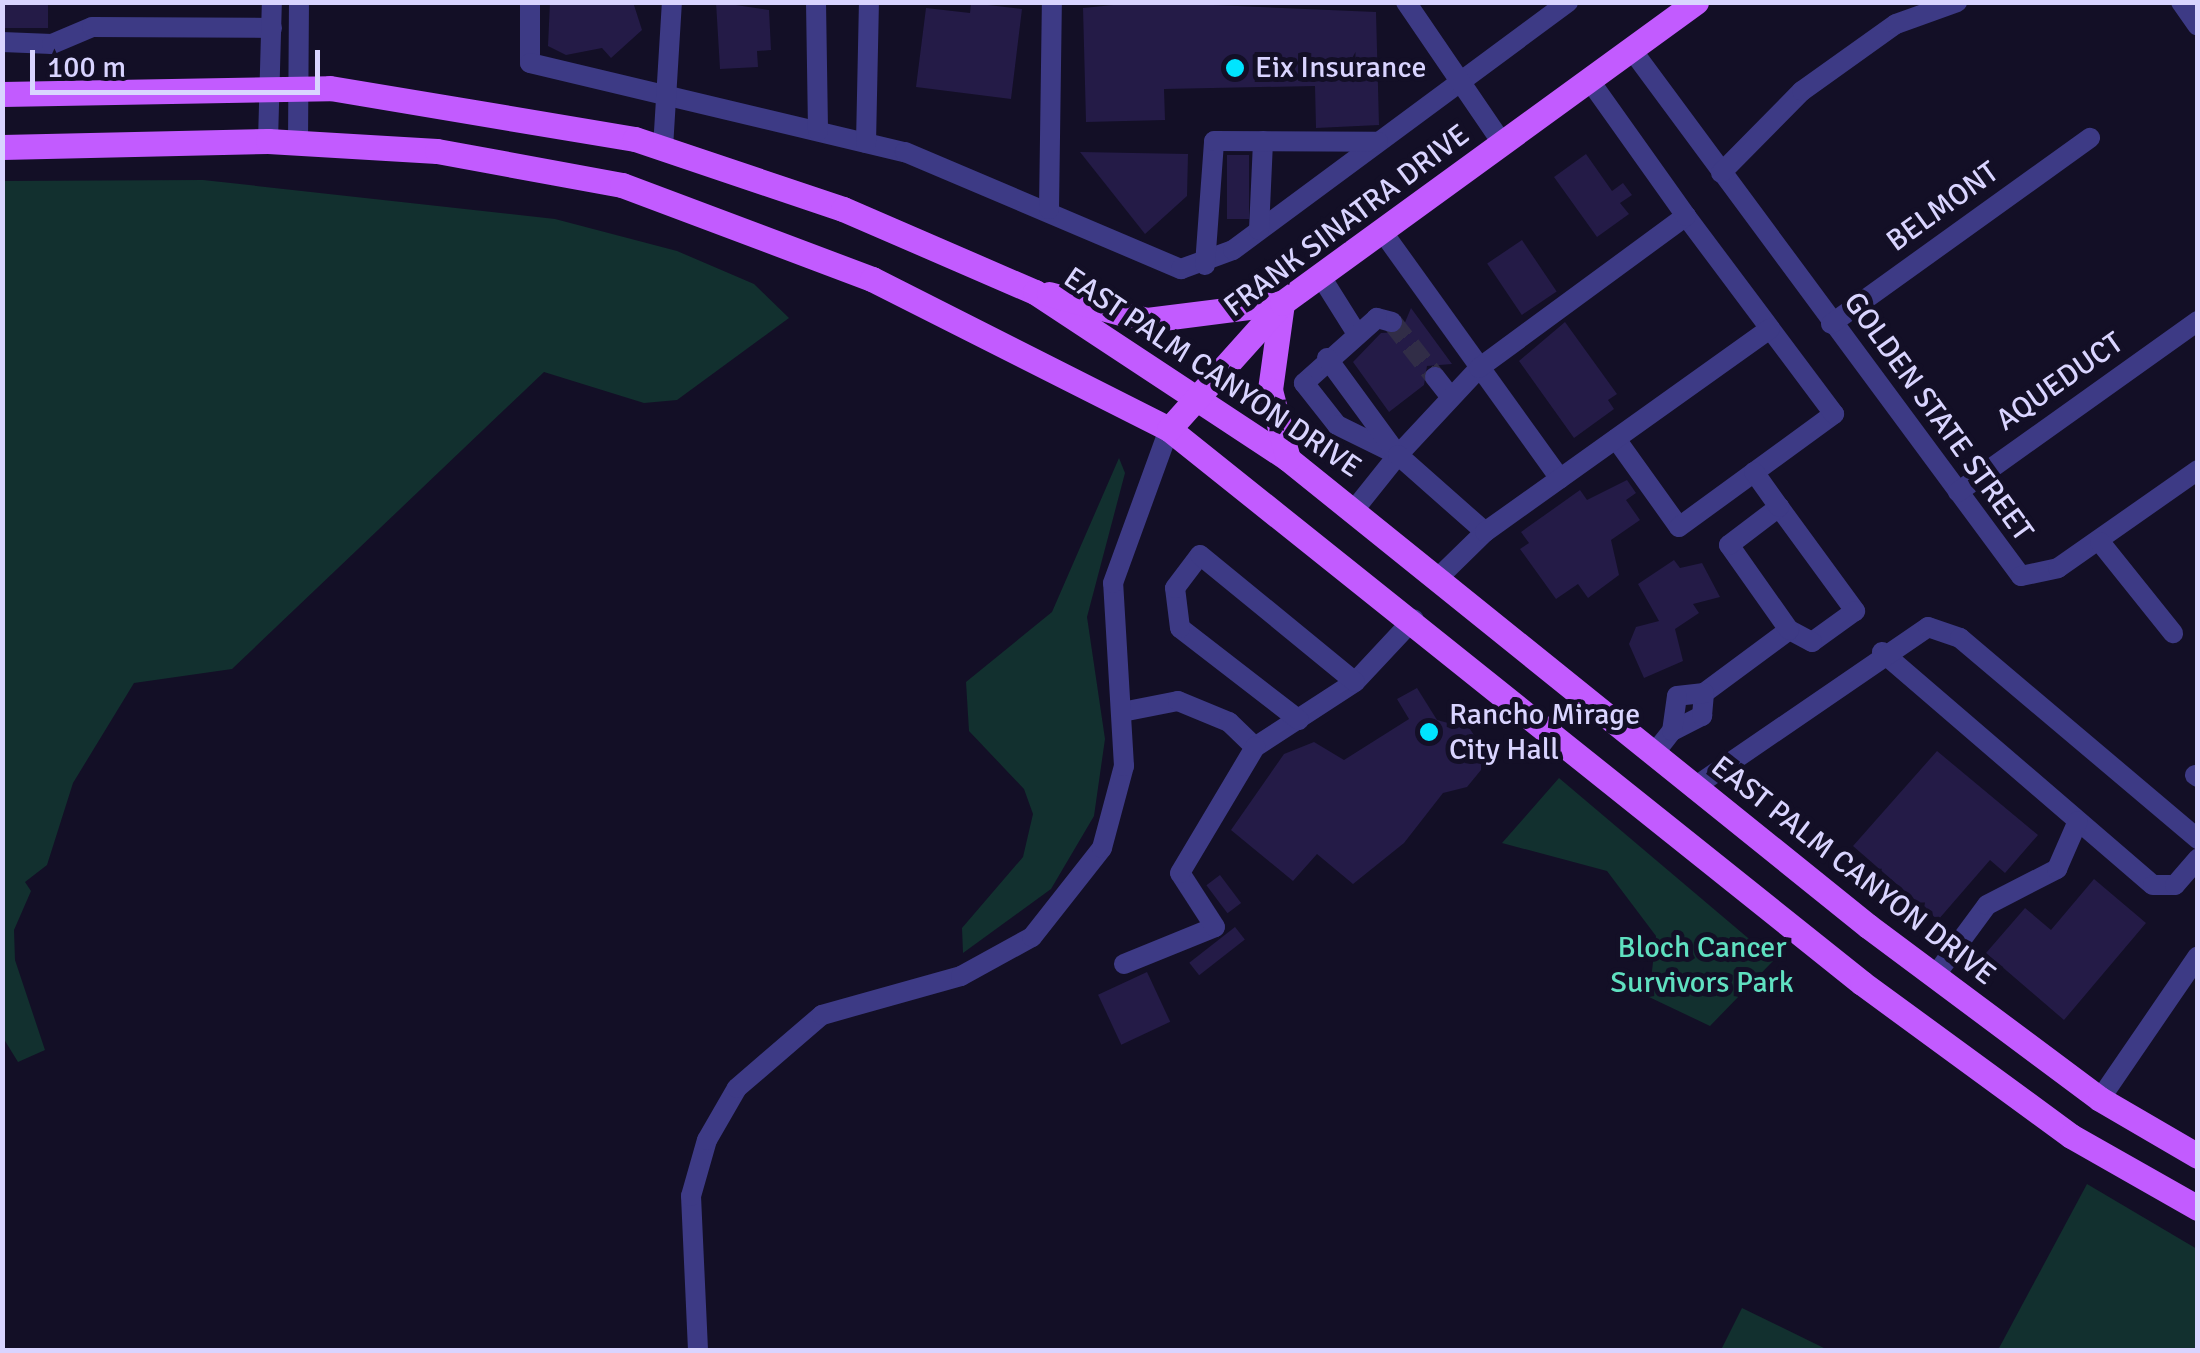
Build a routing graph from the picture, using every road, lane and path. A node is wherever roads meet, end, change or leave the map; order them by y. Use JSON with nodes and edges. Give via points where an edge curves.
{"nodes":[{"id":1,"x":272,"y":2,"type":"edge"},
{"id":2,"x":299,"y":2,"type":"edge"},
{"id":3,"x":530,"y":2,"type":"edge"},
{"id":4,"x":672,"y":2,"type":"edge"},
{"id":5,"x":816,"y":2,"type":"edge"},
{"id":6,"x":870,"y":2,"type":"edge"},
{"id":7,"x":1052,"y":2,"type":"edge"},
{"id":8,"x":1406,"y":2,"type":"edge"},
{"id":9,"x":1568,"y":2,"type":"edge"},
{"id":10,"x":1696,"y":2,"type":"edge"},
{"id":11,"x":1956,"y":2,"type":"edge"},
{"id":12,"x":2181,"y":2,"type":"edge"},
{"id":13,"x":2198,"y":26,"type":"edge"},
{"id":14,"x":272,"y":28,"type":"junction"},
{"id":15,"x":2,"y":42,"type":"edge"},
{"id":16,"x":1632,"y":50,"type":"junction"},
{"id":17,"x":1590,"y":81,"type":"junction"},
{"id":18,"x":1459,"y":82,"type":"junction"},
{"id":19,"x":270,"y":88,"type":"junction"},
{"id":20,"x":300,"y":88,"type":"junction"},
{"id":21,"x":2,"y":94,"type":"edge"},
{"id":22,"x":673,"y":96,"type":"junction"},
{"id":23,"x":818,"y":131,"type":"junction"},
{"id":24,"x":2090,"y":138,"type":"dead end"},
{"id":25,"x":268,"y":141,"type":"junction"},
{"id":26,"x":1263,"y":141,"type":"junction"},
{"id":27,"x":298,"y":142,"type":"junction"},
{"id":28,"x":1378,"y":142,"type":"junction"},
{"id":29,"x":866,"y":143,"type":"junction"},
{"id":30,"x":1502,"y":144,"type":"junction"},
{"id":31,"x":2,"y":147,"type":"edge"},
{"id":32,"x":664,"y":148,"type":"junction"},
{"id":33,"x":1721,"y":173,"type":"junction"},
{"id":34,"x":1049,"y":209,"type":"junction"},
{"id":35,"x":1686,"y":216,"type":"junction"},
{"id":36,"x":1259,"y":230,"type":"junction"},
{"id":37,"x":1382,"y":231,"type":"junction"},
{"id":38,"x":1205,"y":266,"type":"junction"},
{"id":39,"x":1320,"y":275,"type":"junction"},
{"id":40,"x":1035,"y":292,"type":"junction"},
{"id":41,"x":1282,"y":303,"type":"junction"},
{"id":42,"x":2198,"y":321,"type":"edge"},
{"id":43,"x":1392,"y":322,"type":"dead end"},
{"id":44,"x":1831,"y":324,"type":"junction"},
{"id":45,"x":1770,"y":329,"type":"junction"},
{"id":46,"x":1357,"y":334,"type":"junction"},
{"id":47,"x":1328,"y":358,"type":"junction"},
{"id":48,"x":1478,"y":368,"type":"junction"},
{"id":49,"x":1435,"y":377,"type":"tunnel mouth"},
{"id":50,"x":1194,"y":394,"type":"junction"},
{"id":51,"x":1450,"y":396,"type":"junction"},
{"id":52,"x":1169,"y":430,"type":"junction"},
{"id":53,"x":1616,"y":439,"type":"junction"},
{"id":54,"x":1398,"y":455,"type":"junction"},
{"id":55,"x":1288,"y":460,"type":"junction"},
{"id":56,"x":2198,"y":470,"type":"edge"},
{"id":57,"x":1754,"y":472,"type":"junction"},
{"id":58,"x":1560,"y":479,"type":"junction"},
{"id":59,"x":1958,"y":492,"type":"junction"},
{"id":60,"x":1778,"y":507,"type":"junction"},
{"id":61,"x":1354,"y":510,"type":"junction"},
{"id":62,"x":1486,"y":532,"type":"junction"},
{"id":63,"x":2100,"y":542,"type":"junction"},
{"id":64,"x":1441,"y":575,"type":"junction"},
{"id":65,"x":1414,"y":619,"type":"junction"},
{"id":66,"x":1790,"y":630,"type":"junction"},
{"id":67,"x":2174,"y":634,"type":"dead end"},
{"id":68,"x":1882,"y":652,"type":"junction"},
{"id":69,"x":1355,"y":682,"type":"junction"},
{"id":70,"x":1122,"y":712,"type":"junction"},
{"id":71,"x":1299,"y":720,"type":"junction"},
{"id":72,"x":1255,"y":747,"type":"junction"},
{"id":73,"x":1654,"y":755,"type":"junction"},
{"id":74,"x":1693,"y":788,"type":"junction"},
{"id":75,"x":2078,"y":821,"type":"junction"},
{"id":76,"x":2198,"y":839,"type":"edge"},
{"id":77,"x":2198,"y":859,"type":"edge"},
{"id":78,"x":2198,"y":956,"type":"edge"},
{"id":79,"x":1124,"y":964,"type":"dead end"},
{"id":80,"x":1934,"y":976,"type":"junction"},
{"id":81,"x":2100,"y":1099,"type":"junction"},
{"id":82,"x":2198,"y":1156,"type":"edge"},
{"id":83,"x":2198,"y":1208,"type":"edge"},
{"id":84,"x":698,"y":1350,"type":"edge"}],
"edges":[{"from":1,"to":14,"type":"street"},
{"from":2,"to":20,"type":"street"},
{"from":3,"to":22,"type":"street","via":[[530,62]]},
{"from":4,"to":22,"type":"street"},
{"from":5,"to":23,"type":"street"},
{"from":6,"to":29,"type":"street"},
{"from":7,"to":34,"type":"street"},
{"from":8,"to":18,"type":"street"},
{"from":9,"to":18,"type":"street"},
{"from":10,"to":16,"type":"main road","name":"FRANK SINATRA DRIVE"},
{"from":11,"to":33,"type":"street","via":[[1896,24],[1802,91]]},
{"from":12,"to":13,"type":"street"},
{"from":14,"to":15,"type":"street","via":[[92,27],[52,44]]},
{"from":14,"to":19,"type":"street"},
{"from":16,"to":17,"type":"main road","name":"FRANK SINATRA DRIVE"},
{"from":16,"to":33,"type":"street","name":"GOLDEN STATE STREET"},
{"from":17,"to":30,"type":"main road","name":"FRANK SINATRA DRIVE"},
{"from":17,"to":35,"type":"street"},
{"from":18,"to":28,"type":"street"},
{"from":18,"to":30,"type":"street"},
{"from":19,"to":20,"type":"main road","name":"EAST PALM CANYON DRIVE"},
{"from":19,"to":21,"type":"main road","name":"EAST PALM CANYON DRIVE"},
{"from":19,"to":25,"type":"street"},
{"from":20,"to":27,"type":"street"},
{"from":20,"to":32,"type":"main road","name":"EAST PALM CANYON DRIVE"},
{"from":22,"to":23,"type":"street"},
{"from":22,"to":32,"type":"street"},
{"from":23,"to":29,"type":"street"},
{"from":24,"to":44,"type":"street","name":"BELMONT"},
{"from":25,"to":27,"type":"main road"},
{"from":25,"to":31,"type":"main road"},
{"from":26,"to":28,"type":"street"},
{"from":26,"to":36,"type":"street"},
{"from":26,"to":38,"type":"street","via":[[1214,141]]},
{"from":27,"to":52,"type":"main road","via":[[437,151],[622,185],[753,228]]},
{"from":28,"to":36,"type":"street"},
{"from":29,"to":34,"type":"street"},
{"from":30,"to":37,"type":"main road","name":"FRANK SINATRA DRIVE"},
{"from":32,"to":40,"type":"main road","name":"EAST PALM CANYON DRIVE","via":[[843,209]]},
{"from":33,"to":44,"type":"street","name":"GOLDEN STATE STREET"},
{"from":34,"to":38,"type":"street","via":[[1160,263]]},
{"from":35,"to":45,"type":"street"},
{"from":35,"to":48,"type":"street"},
{"from":36,"to":38,"type":"street"},
{"from":37,"to":39,"type":"main road","name":"FRANK SINATRA DRIVE"},
{"from":37,"to":48,"type":"street"},
{"from":39,"to":41,"type":"main road","name":"FRANK SINATRA DRIVE"},
{"from":39,"to":46,"type":"street"},
{"from":40,"to":41,"type":"main road","via":[[1146,320]]},
{"from":40,"to":50,"type":"main road","name":"EAST PALM CANYON DRIVE"},
{"from":41,"to":50,"type":"main road","name":"FRANK SINATRA DRIVE"},
{"from":41,"to":55,"type":"main road","via":[[1270,390]]},
{"from":42,"to":59,"type":"street","name":"AQUEDUCT"},
{"from":43,"to":46,"type":"street","via":[[1377,318]]},
{"from":44,"to":59,"type":"street","name":"GOLDEN STATE STREET"},
{"from":45,"to":53,"type":"street"},
{"from":45,"to":57,"type":"street","via":[[1834,414]]},
{"from":46,"to":47,"type":"street"},
{"from":47,"to":54,"type":"street"},
{"from":47,"to":54,"type":"street","via":[[1304,383],[1316,408]]},
{"from":48,"to":51,"type":"street"},
{"from":48,"to":58,"type":"street"},
{"from":49,"to":51,"type":"street"},
{"from":50,"to":52,"type":"main road","name":"FRANK SINATRA DRIVE"},
{"from":50,"to":55,"type":"main road","name":"EAST PALM CANYON DRIVE"},
{"from":51,"to":54,"type":"street"},
{"from":52,"to":65,"type":"main road"},
{"from":52,"to":70,"type":"street","name":"FRANK SINATRA DRIVE","via":[[1113,583]]},
{"from":53,"to":57,"type":"street","via":[[1679,526]]},
{"from":53,"to":58,"type":"street"},
{"from":54,"to":61,"type":"street"},
{"from":54,"to":62,"type":"street"},
{"from":55,"to":61,"type":"main road","name":"EAST PALM CANYON DRIVE"},
{"from":56,"to":63,"type":"street","name":"GOLDEN STATE STREET"},
{"from":57,"to":60,"type":"street"},
{"from":58,"to":62,"type":"street"},
{"from":59,"to":63,"type":"street","name":"GOLDEN STATE STREET","via":[[2021,576],[2058,568]]},
{"from":60,"to":66,"type":"street","via":[[1729,545]]},
{"from":60,"to":66,"type":"street","via":[[1855,611],[1812,642]]},
{"from":61,"to":64,"type":"main road","name":"EAST PALM CANYON DRIVE"},
{"from":62,"to":64,"type":"street"},
{"from":63,"to":67,"type":"street"},
{"from":64,"to":73,"type":"main road","name":"EAST PALM CANYON DRIVE"},
{"from":65,"to":69,"type":"street"},
{"from":65,"to":83,"type":"main road","via":[[1862,983],[2071,1136]]},
{"from":66,"to":73,"type":"street","via":[[1704,693],[1702,716],[1672,731]]},
{"from":68,"to":74,"type":"street"},
{"from":68,"to":75,"type":"street"},
{"from":68,"to":76,"type":"street","via":[[1928,627],[1960,638]]},
{"from":69,"to":71,"type":"street"},
{"from":69,"to":71,"type":"street","via":[[1200,555],[1176,588],[1180,628]]},
{"from":70,"to":72,"type":"street","via":[[1178,701],[1228,722]]},
{"from":70,"to":84,"type":"street","name":"FRANK SINATRA DRIVE","via":[[1124,766],[1107,835],[1086,876],[1032,938],[961,976],[822,1015],[737,1088],[707,1140],[691,1196]]},
{"from":71,"to":72,"type":"street"},
{"from":72,"to":79,"type":"street","via":[[1180,874],[1215,927]]},
{"from":73,"to":74,"type":"main road","name":"EAST PALM CANYON DRIVE"},
{"from":74,"to":80,"type":"main road","name":"EAST PALM CANYON DRIVE"},
{"from":75,"to":77,"type":"street","via":[[2160,887],[2175,885]]},
{"from":75,"to":80,"type":"street","via":[[2049,878],[1987,905]]},
{"from":78,"to":81,"type":"street"},
{"from":80,"to":81,"type":"main road","name":"EAST PALM CANYON DRIVE"},
{"from":81,"to":82,"type":"main road","name":"EAST PALM CANYON DRIVE"}]}
